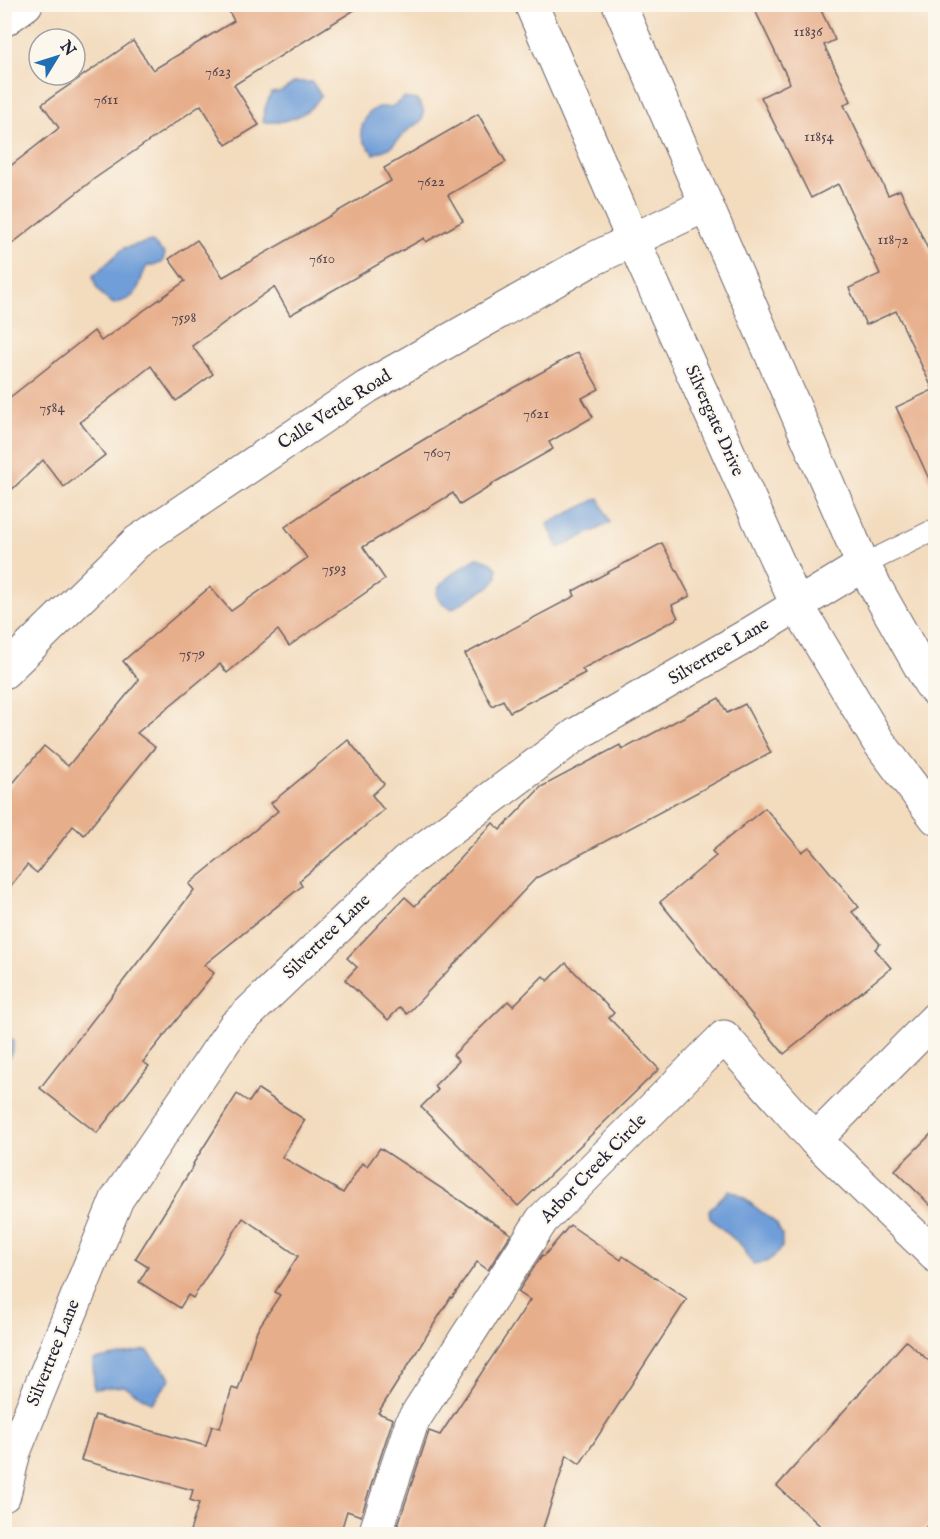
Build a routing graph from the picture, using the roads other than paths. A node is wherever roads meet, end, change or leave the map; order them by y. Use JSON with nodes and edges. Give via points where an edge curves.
{"nodes":[{"id":1,"x":27,"y":4,"type":"edge"},
{"id":2,"x":531,"y":4,"type":"edge"},
{"id":3,"x":619,"y":4,"type":"edge"},
{"id":4,"x":4,"y":20,"type":"edge"},
{"id":5,"x":706,"y":205,"type":"junction"},
{"id":6,"x":633,"y":240,"type":"junction"},
{"id":7,"x":936,"y":529,"type":"edge"},
{"id":8,"x":863,"y":564,"type":"junction"},
{"id":9,"x":797,"y":605,"type":"junction"},
{"id":10,"x":4,"y":672,"type":"edge"},
{"id":11,"x":936,"y":690,"type":"edge"},
{"id":12,"x":936,"y":818,"type":"edge"},
{"id":13,"x":936,"y":1018,"type":"edge"},
{"id":14,"x":815,"y":1140,"type":"junction"},
{"id":15,"x":936,"y":1256,"type":"edge"},
{"id":16,"x":4,"y":1495,"type":"edge"},
{"id":17,"x":375,"y":1534,"type":"edge"}],
"edges":[{"from":1,"to":4,"type":"street"},
{"from":2,"to":6,"type":"street","name":"Silvergate Drive"},
{"from":3,"to":5,"type":"street"},
{"from":5,"to":6,"type":"street","name":"Calle Verde Road"},
{"from":5,"to":8,"type":"street"},
{"from":6,"to":9,"type":"street","name":"Silvergate Drive"},
{"from":6,"to":10,"type":"street","name":"Calle Verde Road","via":[[367,387],[137,542]]},
{"from":7,"to":8,"type":"lane"},
{"from":8,"to":9,"type":"street","name":"Silvertree Lane"},
{"from":8,"to":11,"type":"street"},
{"from":9,"to":12,"type":"street","name":"Silvergate Drive","via":[[878,741]]},
{"from":9,"to":16,"type":"street","name":"Silvertree Lane","via":[[577,735],[406,862],[234,1027],[117,1198],[14,1452]]},
{"from":13,"to":14,"type":"street"},
{"from":14,"to":15,"type":"street","name":"Arbor Creek Circle"},
{"from":14,"to":17,"type":"street","name":"Arbor Creek Circle","via":[[724,1037],[542,1220],[412,1422]]}]}
